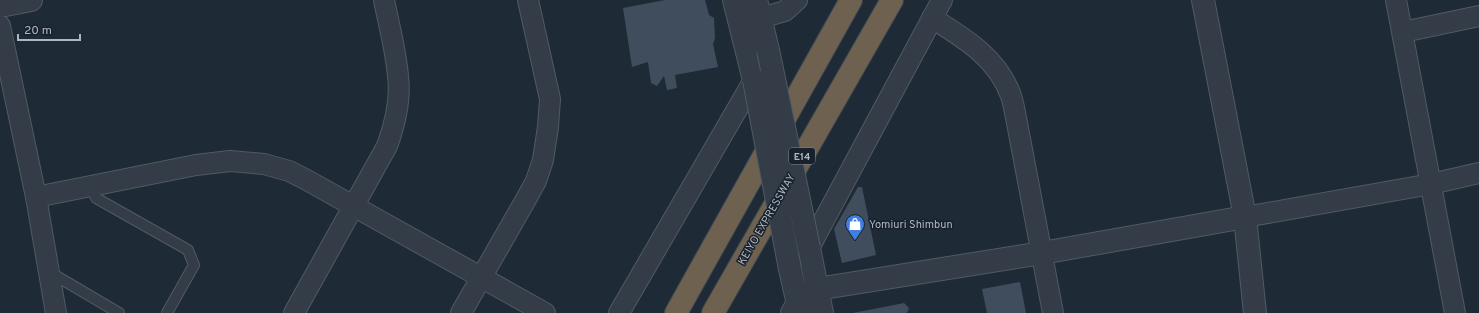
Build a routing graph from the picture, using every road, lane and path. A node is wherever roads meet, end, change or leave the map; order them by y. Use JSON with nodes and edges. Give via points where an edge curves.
{"nodes":[{"id":1,"x":31,"y":0,"type":"edge"},
{"id":2,"x":384,"y":0,"type":"edge"},
{"id":3,"x":528,"y":0,"type":"edge"},
{"id":4,"x":734,"y":0,"type":"edge"},
{"id":5,"x":797,"y":0,"type":"edge"},
{"id":6,"x":851,"y":0,"type":"edge"},
{"id":7,"x":892,"y":0,"type":"edge"},
{"id":8,"x":942,"y":0,"type":"edge"},
{"id":9,"x":1203,"y":0,"type":"edge"},
{"id":10,"x":1396,"y":0,"type":"edge"},
{"id":11,"x":0,"y":6,"type":"edge"},
{"id":12,"x":758,"y":9,"type":"edge"},
{"id":13,"x":1479,"y":16,"type":"edge"},
{"id":14,"x":932,"y":18,"type":"junction"},
{"id":15,"x":0,"y":26,"type":"edge"},
{"id":16,"x":1403,"y":32,"type":"junction"},
{"id":17,"x":754,"y":80,"type":"junction"},
{"id":18,"x":1479,"y":173,"type":"edge"},
{"id":19,"x":1431,"y":184,"type":"junction"},
{"id":20,"x":91,"y":186,"type":"junction"},
{"id":21,"x":36,"y":197,"type":"junction"},
{"id":22,"x":354,"y":206,"type":"junction"},
{"id":23,"x":1245,"y":217,"type":"junction"},
{"id":24,"x":809,"y":248,"type":"junction"},
{"id":25,"x":1042,"y":253,"type":"junction"},
{"id":26,"x":50,"y":277,"type":"junction"},
{"id":27,"x":480,"y":278,"type":"junction"},
{"id":28,"x":817,"y":289,"type":"junction"},
{"id":29,"x":797,"y":310,"type":"edge"},
{"id":30,"x":56,"y":313,"type":"edge"},
{"id":31,"x":119,"y":313,"type":"edge"},
{"id":32,"x":167,"y":313,"type":"edge"},
{"id":33,"x":294,"y":313,"type":"edge"},
{"id":34,"x":461,"y":313,"type":"edge"},
{"id":35,"x":545,"y":313,"type":"edge"},
{"id":36,"x":619,"y":313,"type":"edge"},
{"id":37,"x":676,"y":313,"type":"edge"},
{"id":38,"x":713,"y":313,"type":"edge"},
{"id":39,"x":822,"y":313,"type":"edge"},
{"id":40,"x":1053,"y":313,"type":"edge"},
{"id":41,"x":1255,"y":313,"type":"edge"},
{"id":42,"x":1454,"y":313,"type":"edge"}],
"edges":[{"from":1,"to":11,"type":"street"},
{"from":2,"to":22,"type":"street","via":[[398,77],[397,109],[387,146]]},
{"from":3,"to":27,"type":"street","via":[[550,99],[543,160],[526,201]]},
{"from":4,"to":17,"type":"street"},
{"from":5,"to":12,"type":"street","via":[[785,11]]},
{"from":6,"to":37,"type":"highway"},
{"from":7,"to":38,"type":"highway","name":"KEIYO EXPRESSWAY","number":"E14"},
{"from":8,"to":14,"type":"street"},
{"from":9,"to":23,"type":"street"},
{"from":10,"to":16,"type":"street"},
{"from":12,"to":24,"type":"street","bridge":true},
{"from":13,"to":16,"type":"street"},
{"from":14,"to":24,"type":"street"},
{"from":14,"to":25,"type":"street","via":[[976,47],[996,68],[1010,95]]},
{"from":15,"to":21,"type":"street"},
{"from":16,"to":19,"type":"street"},
{"from":17,"to":29,"type":"street","bridge":true},
{"from":17,"to":36,"type":"street"},
{"from":18,"to":19,"type":"street"},
{"from":19,"to":23,"type":"street"},
{"from":19,"to":42,"type":"street"},
{"from":20,"to":21,"type":"street"},
{"from":20,"to":22,"type":"street","via":[[196,165],[230,161],[264,164],[289,172]]},
{"from":20,"to":32,"type":"lane","via":[[96,198],[188,250],[194,265]]},
{"from":21,"to":26,"type":"street"},
{"from":22,"to":27,"type":"street"},
{"from":22,"to":33,"type":"street"},
{"from":23,"to":25,"type":"street"},
{"from":23,"to":41,"type":"street"},
{"from":24,"to":28,"type":"street"},
{"from":25,"to":28,"type":"street"},
{"from":25,"to":40,"type":"street"},
{"from":26,"to":30,"type":"street"},
{"from":26,"to":31,"type":"lane","via":[[58,277]]},
{"from":27,"to":34,"type":"street"},
{"from":27,"to":35,"type":"street"},
{"from":28,"to":29,"type":"street"},
{"from":28,"to":39,"type":"street"}]}
